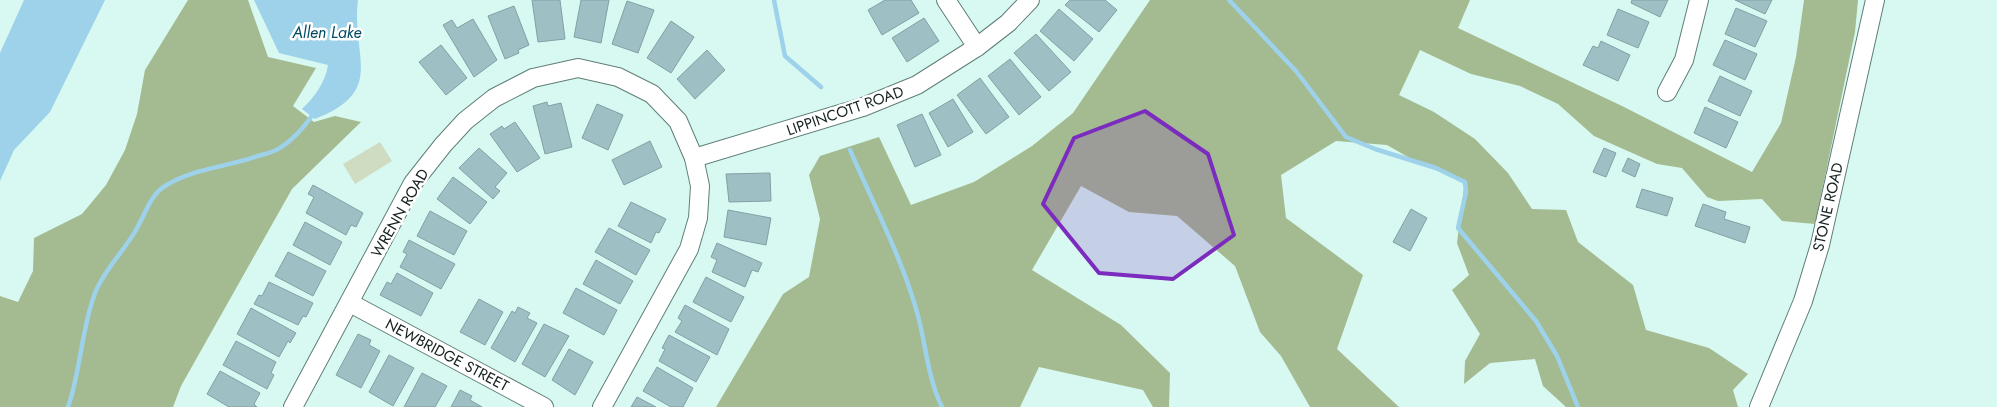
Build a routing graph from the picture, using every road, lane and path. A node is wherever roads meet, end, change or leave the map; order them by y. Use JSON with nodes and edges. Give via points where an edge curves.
{"nodes":[{"id":1,"x":946,"y":0,"type":"edge"},
{"id":2,"x":1030,"y":0,"type":"edge"},
{"id":3,"x":1699,"y":0,"type":"edge"},
{"id":4,"x":1875,"y":0,"type":"edge"},
{"id":5,"x":977,"y":47,"type":"junction"},
{"id":6,"x":1667,"y":92,"type":"dead end"},
{"id":7,"x":694,"y":158,"type":"junction"},
{"id":8,"x":350,"y":303,"type":"junction"},
{"id":9,"x":294,"y":407,"type":"edge"},
{"id":10,"x":544,"y":407,"type":"edge"},
{"id":11,"x":602,"y":407,"type":"edge"},
{"id":12,"x":1759,"y":407,"type":"edge"}],
"edges":[{"from":1,"to":5,"type":"street"},
{"from":2,"to":5,"type":"street","name":"LIPPINCOTT ROAD","via":[[1008,23]]},
{"from":3,"to":6,"type":"street","via":[[1684,60]]},
{"from":4,"to":12,"type":"street","name":"STONE ROAD","via":[[1820,245],[1803,301]]},
{"from":5,"to":7,"type":"street","name":"LIPPINCOTT ROAD","via":[[917,85],[863,108]]},
{"from":7,"to":8,"type":"street","name":"WRENN ROAD","via":[[678,121],[652,94],[618,77],[578,68],[533,78],[494,98],[465,121],[443,145],[413,183]]},
{"from":7,"to":11,"type":"street","name":"WRENN ROAD","via":[[700,186],[698,218],[689,249]]},
{"from":8,"to":9,"type":"street","name":"WRENN ROAD"},
{"from":8,"to":10,"type":"street","name":"NEWBRIDGE STREET"}]}
